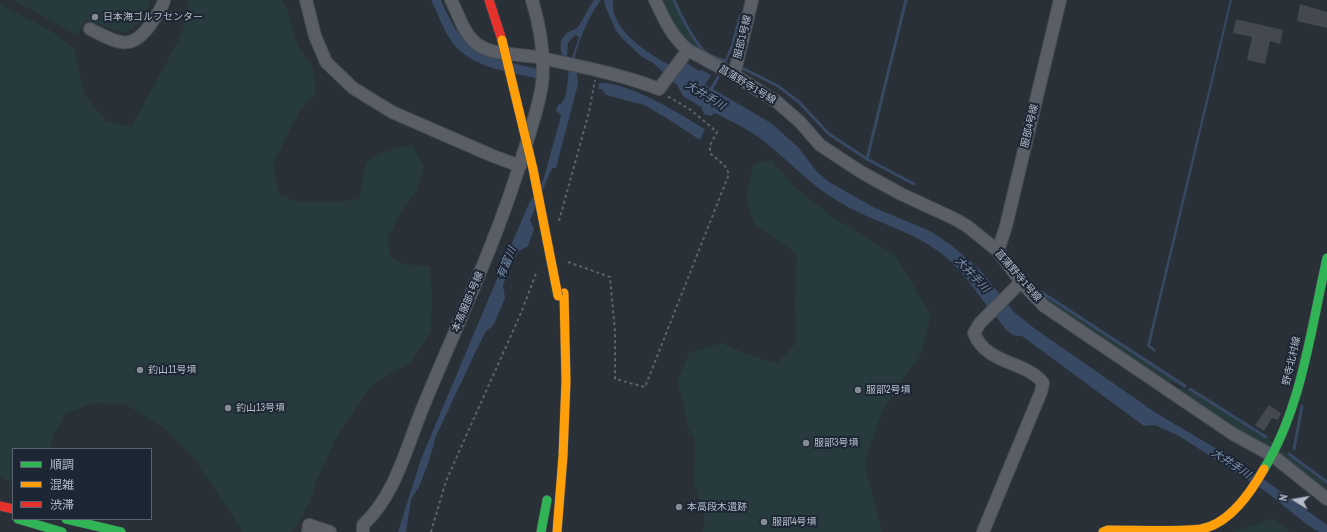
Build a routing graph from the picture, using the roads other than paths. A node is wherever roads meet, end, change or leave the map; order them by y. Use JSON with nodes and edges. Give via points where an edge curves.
{"nodes":[{"id":1,"x":164,"y":0,"type":"edge"},
{"id":2,"x":306,"y":0,"type":"edge"},
{"id":3,"x":451,"y":0,"type":"edge"},
{"id":4,"x":489,"y":0,"type":"edge"},
{"id":5,"x":495,"y":0,"type":"edge"},
{"id":6,"x":532,"y":0,"type":"edge"},
{"id":7,"x":655,"y":0,"type":"edge"},
{"id":8,"x":752,"y":0,"type":"edge"},
{"id":9,"x":1060,"y":0,"type":"edge"},
{"id":10,"x":90,"y":29,"type":"dead end"},
{"id":11,"x":505,"y":39,"type":"junction"},
{"id":12,"x":687,"y":52,"type":"junction"},
{"id":13,"x":546,"y":59,"type":"junction"},
{"id":14,"x":734,"y":74,"type":"junction"},
{"id":15,"x":520,"y":166,"type":"junction"},
{"id":16,"x":998,"y":251,"type":"junction"},
{"id":17,"x":1327,"y":258,"type":"edge"},
{"id":18,"x":1017,"y":286,"type":"junction"},
{"id":19,"x":561,"y":294,"type":"junction"},
{"id":20,"x":1271,"y":460,"type":"junction"},
{"id":21,"x":554,"y":461,"type":"dead end"},
{"id":22,"x":1327,"y":499,"type":"edge"},
{"id":23,"x":558,"y":508,"type":"junction"},
{"id":24,"x":1,"y":509,"type":"edge"},
{"id":25,"x":12,"y":509,"type":"edge"},
{"id":26,"x":12,"y":517,"type":"edge"},
{"id":27,"x":21,"y":520,"type":"edge"},
{"id":28,"x":54,"y":520,"type":"edge"},
{"id":29,"x":70,"y":520,"type":"edge"},
{"id":30,"x":360,"y":530,"type":"edge"},
{"id":31,"x":62,"y":532,"type":"edge"},
{"id":32,"x":98,"y":532,"type":"edge"},
{"id":33,"x":121,"y":532,"type":"edge"},
{"id":34,"x":308,"y":532,"type":"edge"},
{"id":35,"x":330,"y":532,"type":"edge"},
{"id":36,"x":533,"y":532,"type":"edge"},
{"id":37,"x":541,"y":532,"type":"edge"},
{"id":38,"x":551,"y":532,"type":"edge"},
{"id":39,"x":557,"y":532,"type":"edge"},
{"id":40,"x":982,"y":532,"type":"edge"},
{"id":41,"x":1103,"y":532,"type":"edge"}],
"edges":[{"from":1,"to":10,"type":"street","via":[[146,31],[134,41],[114,41]]},
{"from":2,"to":15,"type":"street","via":[[315,36],[326,62],[352,88],[392,112]]},
{"from":3,"to":13,"type":"street","via":[[467,34],[488,50]]},
{"from":4,"to":11,"type":"main road"},
{"from":5,"to":11,"type":"main road"},
{"from":6,"to":13,"type":"street","name":"本高服部1号線"},
{"from":7,"to":12,"type":"street","name":"菖蒲野寺1号線","via":[[666,23]]},
{"from":8,"to":14,"type":"street","name":"服部1号線"},
{"from":9,"to":16,"type":"street","name":"服部4号線"},
{"from":11,"to":19,"type":"main road","bridge":true},
{"from":12,"to":13,"type":"street","via":[[661,86]]},
{"from":12,"to":14,"type":"street","name":"菖蒲野寺1号線"},
{"from":13,"to":15,"type":"street","name":"本高服部1号線","via":[[536,110]]},
{"from":14,"to":16,"type":"street","name":"菖蒲野寺1号線","via":[[777,102],[800,122],[820,145],[901,194],[955,219]]},
{"from":15,"to":30,"type":"street","name":"本高服部1号線","via":[[475,286],[393,484],[381,505]]},
{"from":16,"to":18,"type":"street","name":"菖蒲野寺1号線"},
{"from":17,"to":20,"type":"main road","name":"野寺北村線","via":[[1293,409]]},
{"from":18,"to":20,"type":"street","name":"菖蒲野寺1号線","via":[[1068,324]]},
{"from":18,"to":40,"type":"street","via":[[980,323],[974,333],[977,342],[1000,360],[1038,377],[1043,383]]},
{"from":19,"to":21,"type":"main road","via":[[560,383]]},
{"from":19,"to":23,"type":"main road","via":[[566,381]]},
{"from":20,"to":22,"type":"street","name":"菖蒲野寺1号線"},
{"from":20,"to":41,"type":"main road","name":"野寺北村線","via":[[1244,498],[1217,523],[1204,529]]},
{"from":23,"to":38,"type":"main road"},
{"from":23,"to":39,"type":"main road"},
{"from":24,"to":25,"type":"main road"},
{"from":24,"to":26,"type":"main road"},
{"from":27,"to":31,"type":"main road"},
{"from":28,"to":32,"type":"main road"},
{"from":29,"to":33,"type":"main road"},
{"from":34,"to":35,"type":"street","via":[[310,525]]},
{"from":36,"to":37,"type":"main road","via":[[547,490]]}]}
